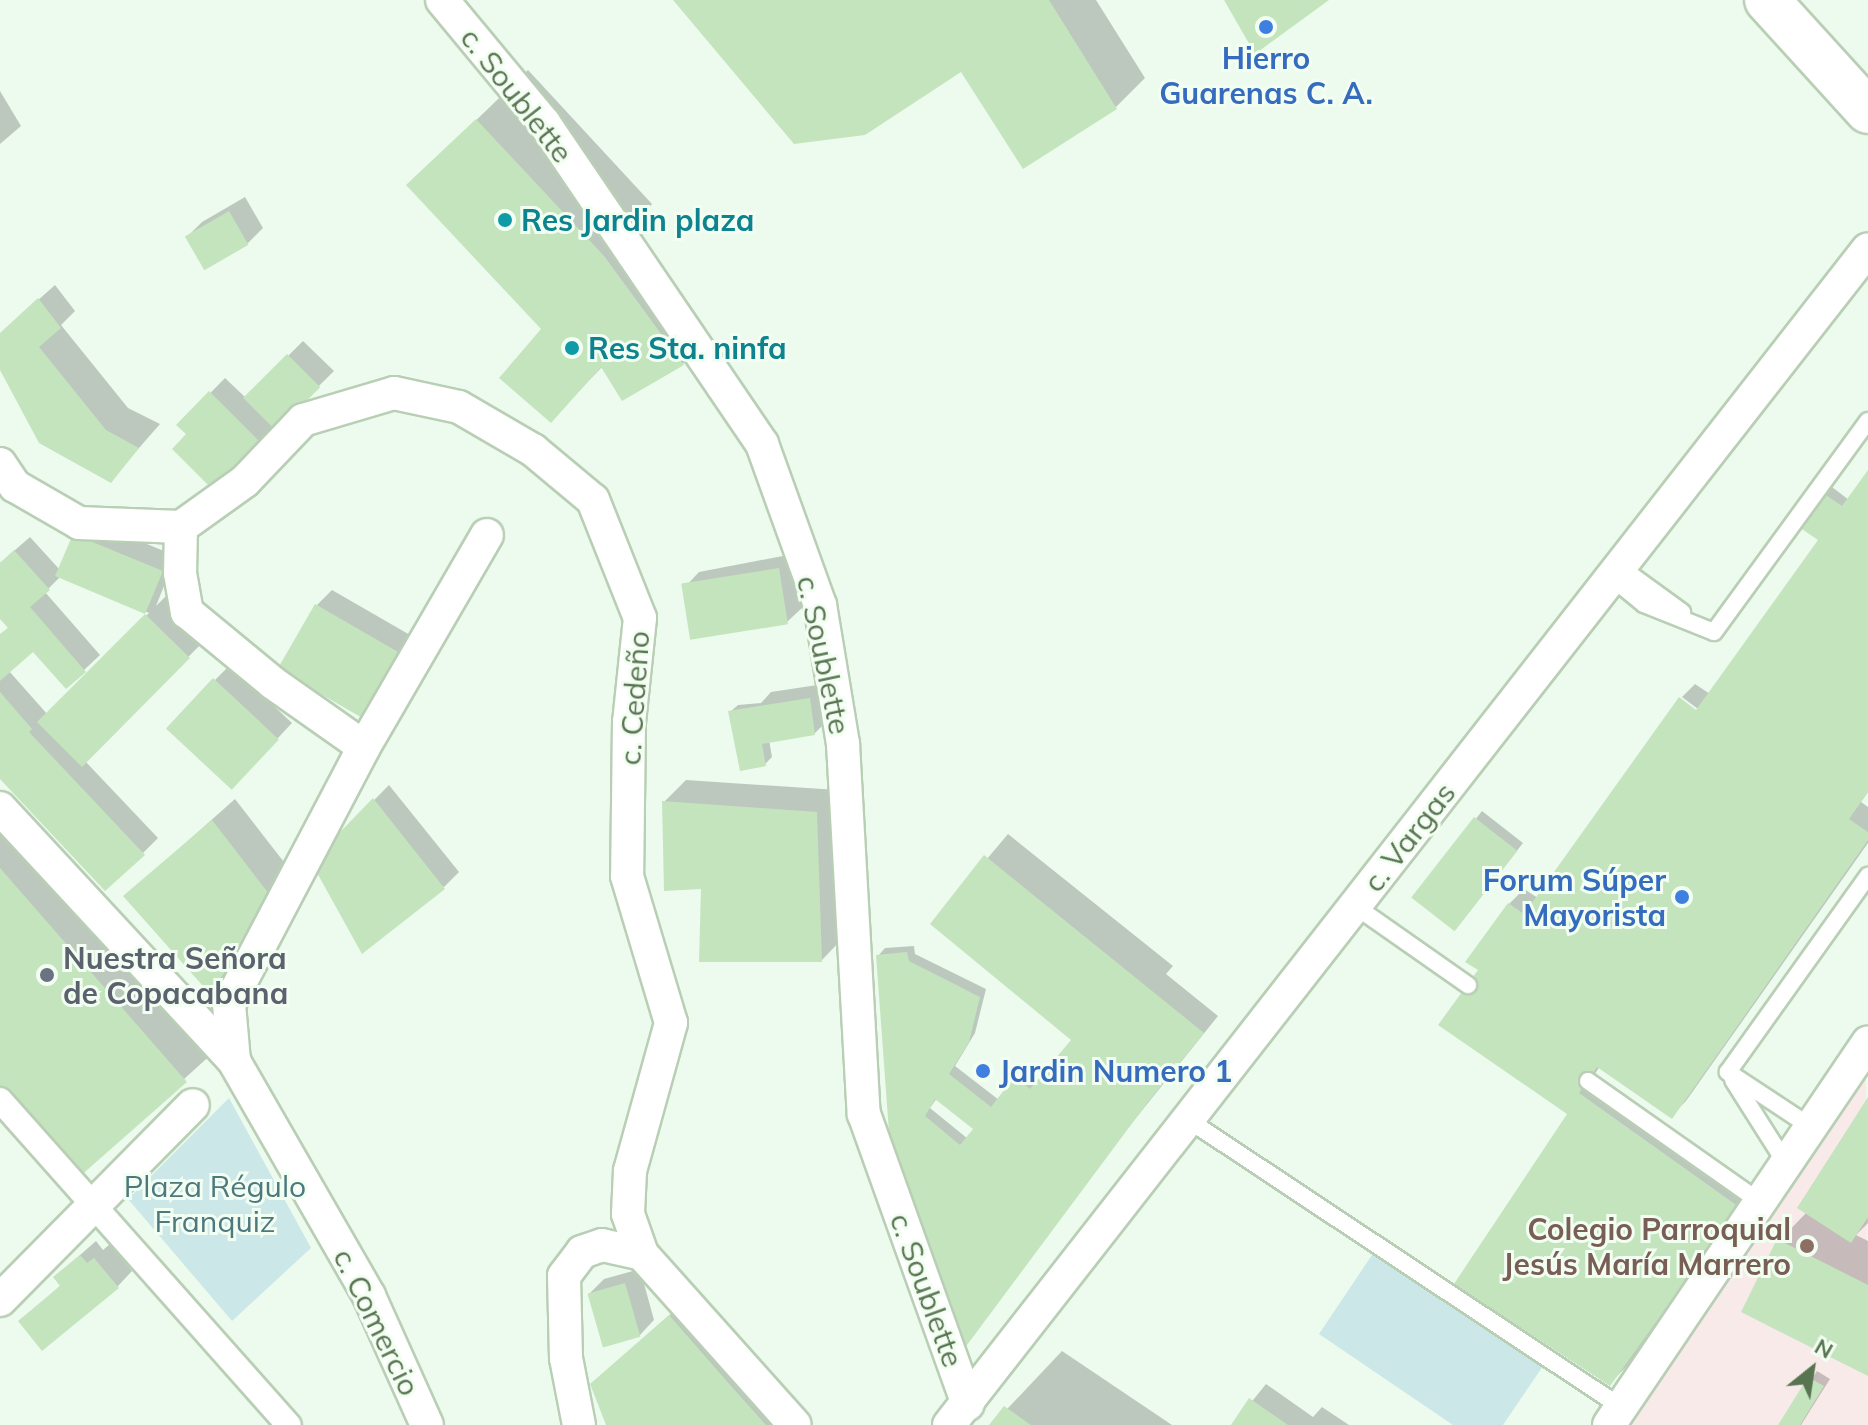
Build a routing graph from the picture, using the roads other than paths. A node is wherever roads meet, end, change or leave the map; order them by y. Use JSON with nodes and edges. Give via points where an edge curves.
{"nodes":[{"id":1,"x":442,"y":0,"type":"edge"},
{"id":2,"x":1767,"y":0,"type":"edge"},
{"id":3,"x":1868,"y":111,"type":"edge"},
{"id":4,"x":1868,"y":249,"type":"edge"},
{"id":5,"x":1868,"y":421,"type":"edge"},
{"id":6,"x":0,"y":464,"type":"edge"},
{"id":7,"x":181,"y":527,"type":"junction"},
{"id":8,"x":487,"y":535,"type":"dead end"},
{"id":9,"x":1616,"y":572,"type":"junction"},
{"id":10,"x":364,"y":747,"type":"junction"},
{"id":11,"x":0,"y":808,"type":"edge"},
{"id":12,"x":1868,"y":876,"type":"edge"},
{"id":13,"x":1355,"y":906,"type":"junction"},
{"id":14,"x":1468,"y":985,"type":"dead end"},
{"id":15,"x":1868,"y":1043,"type":"edge"},
{"id":16,"x":234,"y":1061,"type":"junction"},
{"id":17,"x":1728,"y":1072,"type":"junction"},
{"id":18,"x":1588,"y":1081,"type":"dead end"},
{"id":19,"x":0,"y":1100,"type":"edge"},
{"id":20,"x":193,"y":1105,"type":"dead end"},
{"id":21,"x":1187,"y":1119,"type":"junction"},
{"id":22,"x":1811,"y":1127,"type":"junction"},
{"id":23,"x":1789,"y":1159,"type":"junction"},
{"id":24,"x":1749,"y":1194,"type":"dead end"},
{"id":25,"x":95,"y":1204,"type":"junction"},
{"id":26,"x":642,"y":1254,"type":"junction"},
{"id":27,"x":0,"y":1300,"type":"edge"},
{"id":28,"x":958,"y":1414,"type":"edge"},
{"id":29,"x":1615,"y":1416,"type":"edge"},
{"id":30,"x":289,"y":1425,"type":"edge"},
{"id":31,"x":427,"y":1425,"type":"edge"},
{"id":32,"x":579,"y":1425,"type":"edge"},
{"id":33,"x":795,"y":1425,"type":"edge"}],
"edges":[{"from":1,"to":28,"type":"street","name":"c. Soublette","via":[[544,123],[762,444],[820,605],[843,744],[864,1114]]},
{"from":2,"to":3,"type":"main road"},
{"from":4,"to":9,"type":"street","name":"c. Vargas"},
{"from":5,"to":9,"type":"lane","via":[[1714,632]]},
{"from":6,"to":7,"type":"street","via":[[15,486],[79,523]]},
{"from":7,"to":10,"type":"street","via":[[180,573],[187,612],[273,683]]},
{"from":7,"to":26,"type":"street","name":"c. Cedeño","via":[[245,481],[303,420],[394,393],[459,407],[533,450],[593,500],[640,618],[629,722],[627,876],[671,1023],[630,1171],[628,1214]]},
{"from":8,"to":10,"type":"street"},
{"from":9,"to":13,"type":"street","name":"c. Vargas"},
{"from":10,"to":16,"type":"street","via":[[229,1004]]},
{"from":11,"to":16,"type":"street","name":"c. Comercio"},
{"from":12,"to":17,"type":"lane"},
{"from":13,"to":14,"type":"lane"},
{"from":13,"to":21,"type":"street","name":"c. Vargas"},
{"from":15,"to":22,"type":"street"},
{"from":16,"to":31,"type":"street","name":"c. Comercio","via":[[369,1296]]},
{"from":17,"to":22,"type":"lane"},
{"from":17,"to":23,"type":"lane","via":[[1778,1151]]},
{"from":18,"to":24,"type":"lane"},
{"from":19,"to":25,"type":"street"},
{"from":20,"to":25,"type":"street"},
{"from":21,"to":28,"type":"street","name":"c. Vargas"},
{"from":21,"to":29,"type":"lane"},
{"from":22,"to":23,"type":"street"},
{"from":23,"to":29,"type":"street"},
{"from":25,"to":27,"type":"street"},
{"from":25,"to":30,"type":"street"},
{"from":26,"to":32,"type":"street","via":[[602,1245],[582,1252],[564,1276],[566,1358]]},
{"from":26,"to":33,"type":"street","name":"c. Cedeño"}]}
